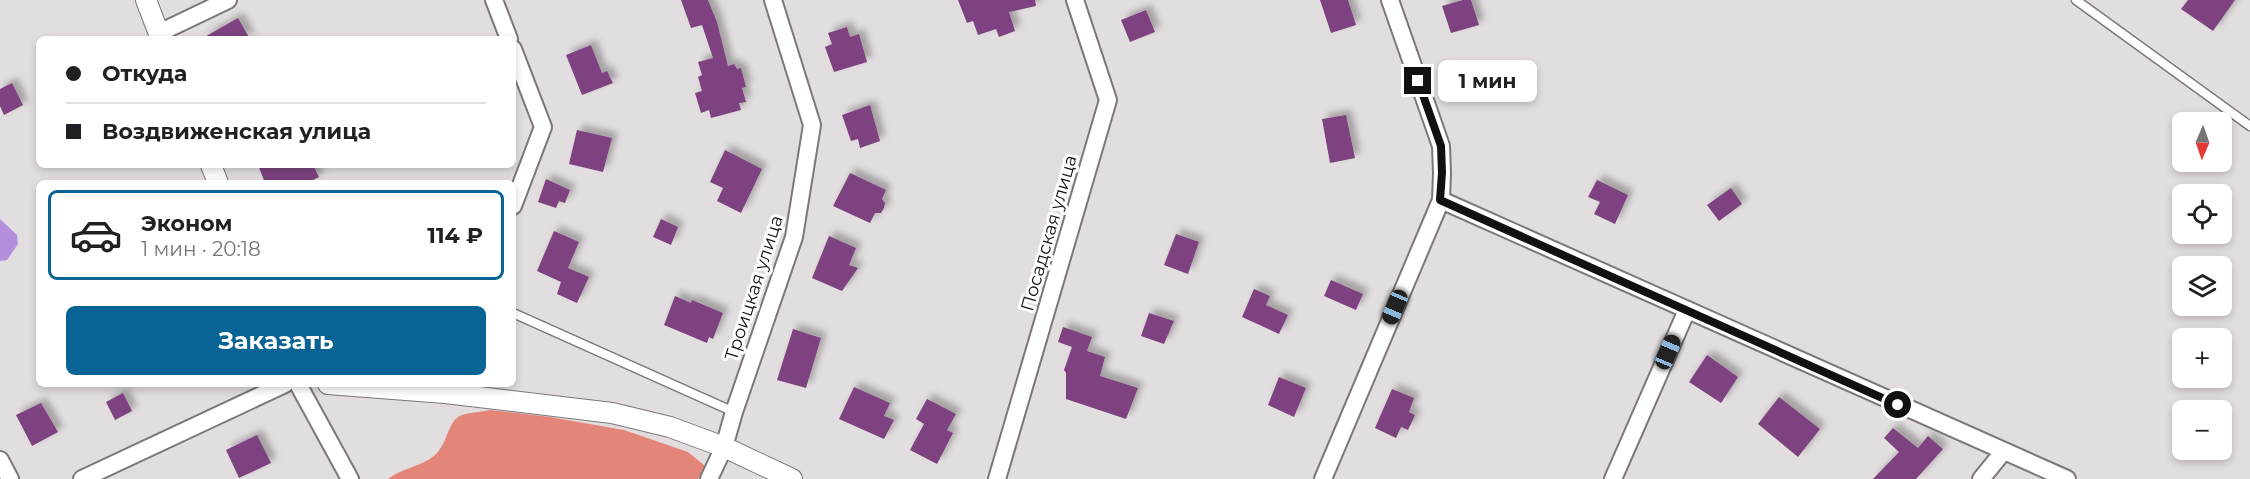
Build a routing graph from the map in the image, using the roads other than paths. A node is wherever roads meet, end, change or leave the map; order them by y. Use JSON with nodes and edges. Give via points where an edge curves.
{"nodes":[{"id":1,"x":146,"y":0,"type":"edge"},
{"id":2,"x":228,"y":0,"type":"edge"},
{"id":3,"x":494,"y":0,"type":"edge"},
{"id":4,"x":773,"y":0,"type":"edge"},
{"id":5,"x":1075,"y":0,"type":"edge"},
{"id":6,"x":1390,"y":0,"type":"edge"},
{"id":7,"x":2076,"y":0,"type":"edge"},
{"id":8,"x":160,"y":36,"type":"edge"},
{"id":9,"x":508,"y":36,"type":"edge"},
{"id":10,"x":516,"y":57,"type":"edge"},
{"id":11,"x":2250,"y":126,"type":"edge"},
{"id":12,"x":516,"y":198,"type":"edge"},
{"id":13,"x":1440,"y":200,"type":"junction"},
{"id":14,"x":1687,"y":310,"type":"junction"},
{"id":15,"x":516,"y":314,"type":"edge"},
{"id":16,"x":279,"y":387,"type":"edge"},
{"id":17,"x":300,"y":387,"type":"edge"},
{"id":18,"x":399,"y":387,"type":"edge"},
{"id":19,"x":447,"y":389,"type":"edge"},
{"id":20,"x":734,"y":412,"type":"junction"},
{"id":21,"x":724,"y":447,"type":"junction"},
{"id":22,"x":2003,"y":452,"type":"junction"},
{"id":23,"x":0,"y":460,"type":"edge"},
{"id":24,"x":10,"y":479,"type":"edge"},
{"id":25,"x":82,"y":479,"type":"edge"},
{"id":26,"x":350,"y":479,"type":"edge"},
{"id":27,"x":709,"y":479,"type":"edge"},
{"id":28,"x":792,"y":479,"type":"edge"},
{"id":29,"x":997,"y":479,"type":"edge"},
{"id":30,"x":1323,"y":479,"type":"edge"},
{"id":31,"x":1613,"y":479,"type":"edge"},
{"id":32,"x":1981,"y":479,"type":"edge"},
{"id":33,"x":2067,"y":479,"type":"edge"}],
"edges":[{"from":1,"to":8,"type":"street"},
{"from":2,"to":8,"type":"street"},
{"from":3,"to":9,"type":"street"},
{"from":4,"to":20,"type":"street","name":"Троицкая улица","via":[[812,125],[794,237]]},
{"from":5,"to":29,"type":"street","name":"Посадская улица","via":[[1108,100]]},
{"from":6,"to":13,"type":"street","via":[[1441,146]]},
{"from":7,"to":11,"type":"lane"},
{"from":10,"to":12,"type":"street","via":[[543,127]]},
{"from":13,"to":14,"type":"street"},
{"from":13,"to":30,"type":"street"},
{"from":14,"to":22,"type":"street"},
{"from":14,"to":31,"type":"street"},
{"from":15,"to":20,"type":"lane"},
{"from":16,"to":25,"type":"street"},
{"from":17,"to":26,"type":"street"},
{"from":18,"to":19,"type":"street"},
{"from":19,"to":21,"type":"street","via":[[612,413],[670,427]]},
{"from":20,"to":21,"type":"street","name":"Троицкая улица"},
{"from":21,"to":27,"type":"street","name":"Троицкая улица"},
{"from":21,"to":28,"type":"street"},
{"from":22,"to":32,"type":"street"},
{"from":22,"to":33,"type":"street"},
{"from":23,"to":24,"type":"street"}]}
